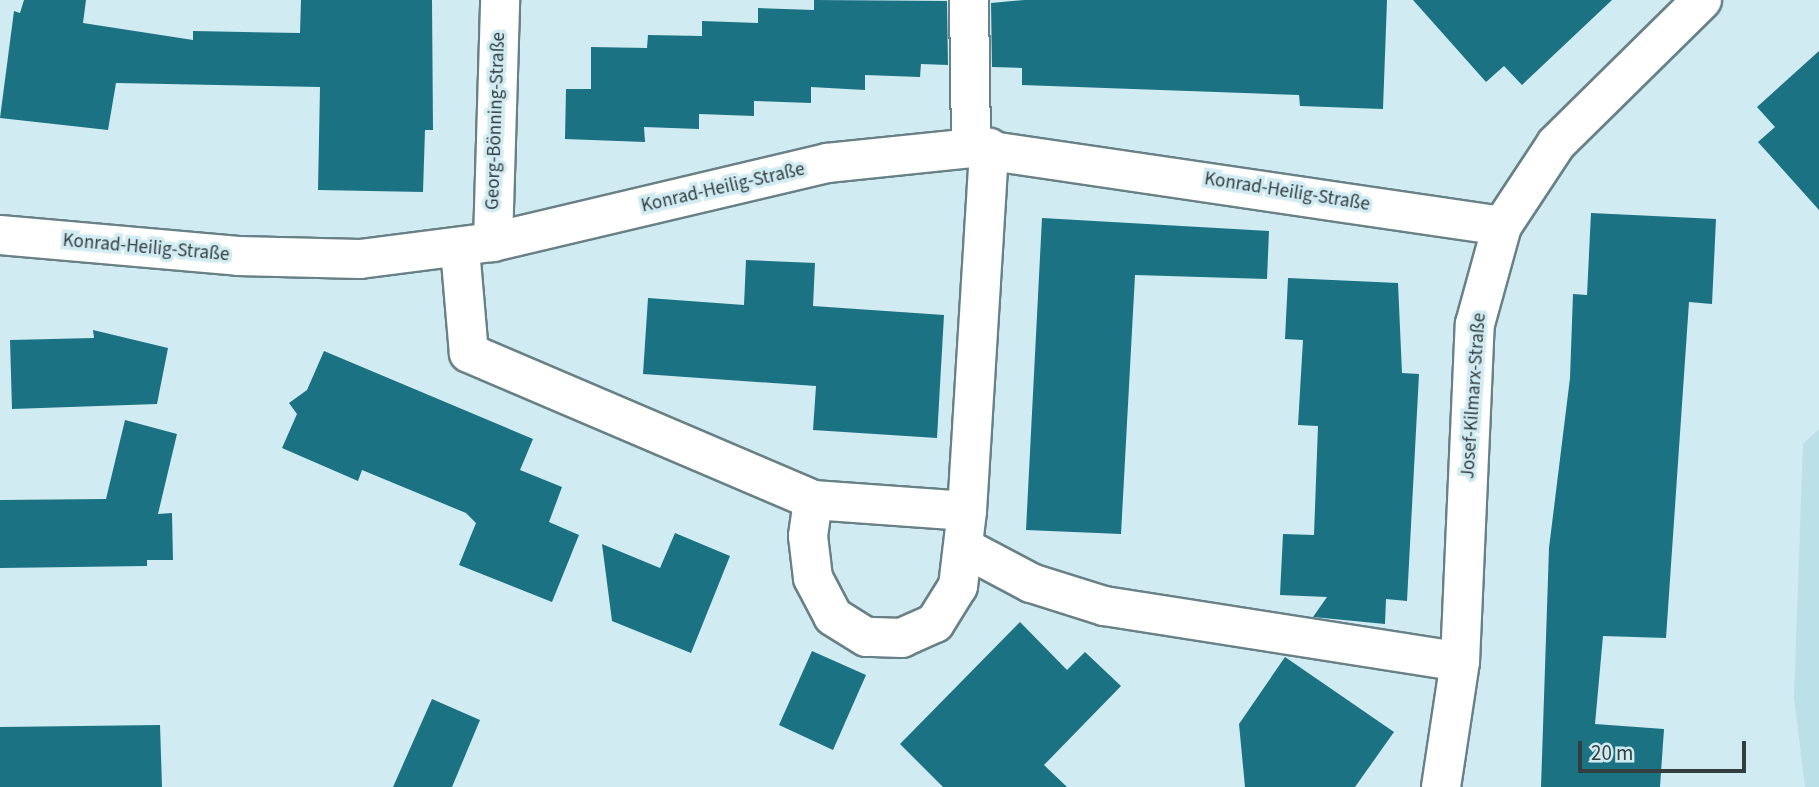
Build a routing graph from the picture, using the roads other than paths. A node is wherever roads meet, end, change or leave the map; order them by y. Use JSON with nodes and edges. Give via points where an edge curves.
{"nodes":[{"id":1,"x":500,"y":0,"type":"edge"},
{"id":2,"x":970,"y":0,"type":"edge"},
{"id":3,"x":1702,"y":0,"type":"edge"},
{"id":4,"x":980,"y":148,"type":"junction"},
{"id":5,"x":1502,"y":226,"type":"junction"},
{"id":6,"x":0,"y":235,"type":"edge"},
{"id":7,"x":476,"y":246,"type":"junction"},
{"id":8,"x":813,"y":500,"type":"junction"},
{"id":9,"x":967,"y":511,"type":"junction"},
{"id":10,"x":965,"y":548,"type":"junction"},
{"id":11,"x":1460,"y":662,"type":"junction"},
{"id":12,"x":1441,"y":787,"type":"edge"}],
"edges":[{"from":1,"to":7,"type":"street","name":"Georg-Bönning-Straße"},
{"from":2,"to":4,"type":"street"},
{"from":3,"to":5,"type":"street","name":"Josef-Kilmarx-Straße","via":[[1556,144]]},
{"from":4,"to":5,"type":"street","name":"Konrad-Heilig-Straße"},
{"from":4,"to":7,"type":"street","name":"Konrad-Heilig-Straße","via":[[827,163]]},
{"from":4,"to":9,"type":"street"},
{"from":5,"to":11,"type":"street","name":"Josef-Kilmarx-Straße","via":[[1475,324]]},
{"from":6,"to":7,"type":"street","name":"Konrad-Heilig-Straße","via":[[238,256],[360,259]]},
{"from":7,"to":8,"type":"street","via":[[469,353]]},
{"from":8,"to":9,"type":"street"},
{"from":8,"to":10,"type":"street","via":[[808,536],[813,578],[833,616],[866,637],[902,638],[935,623],[958,586]]},
{"from":9,"to":10,"type":"street"},
{"from":10,"to":11,"type":"street","via":[[1031,583],[1104,606]]},
{"from":11,"to":12,"type":"street","name":"Josef-Kilmarx-Straße"}]}
